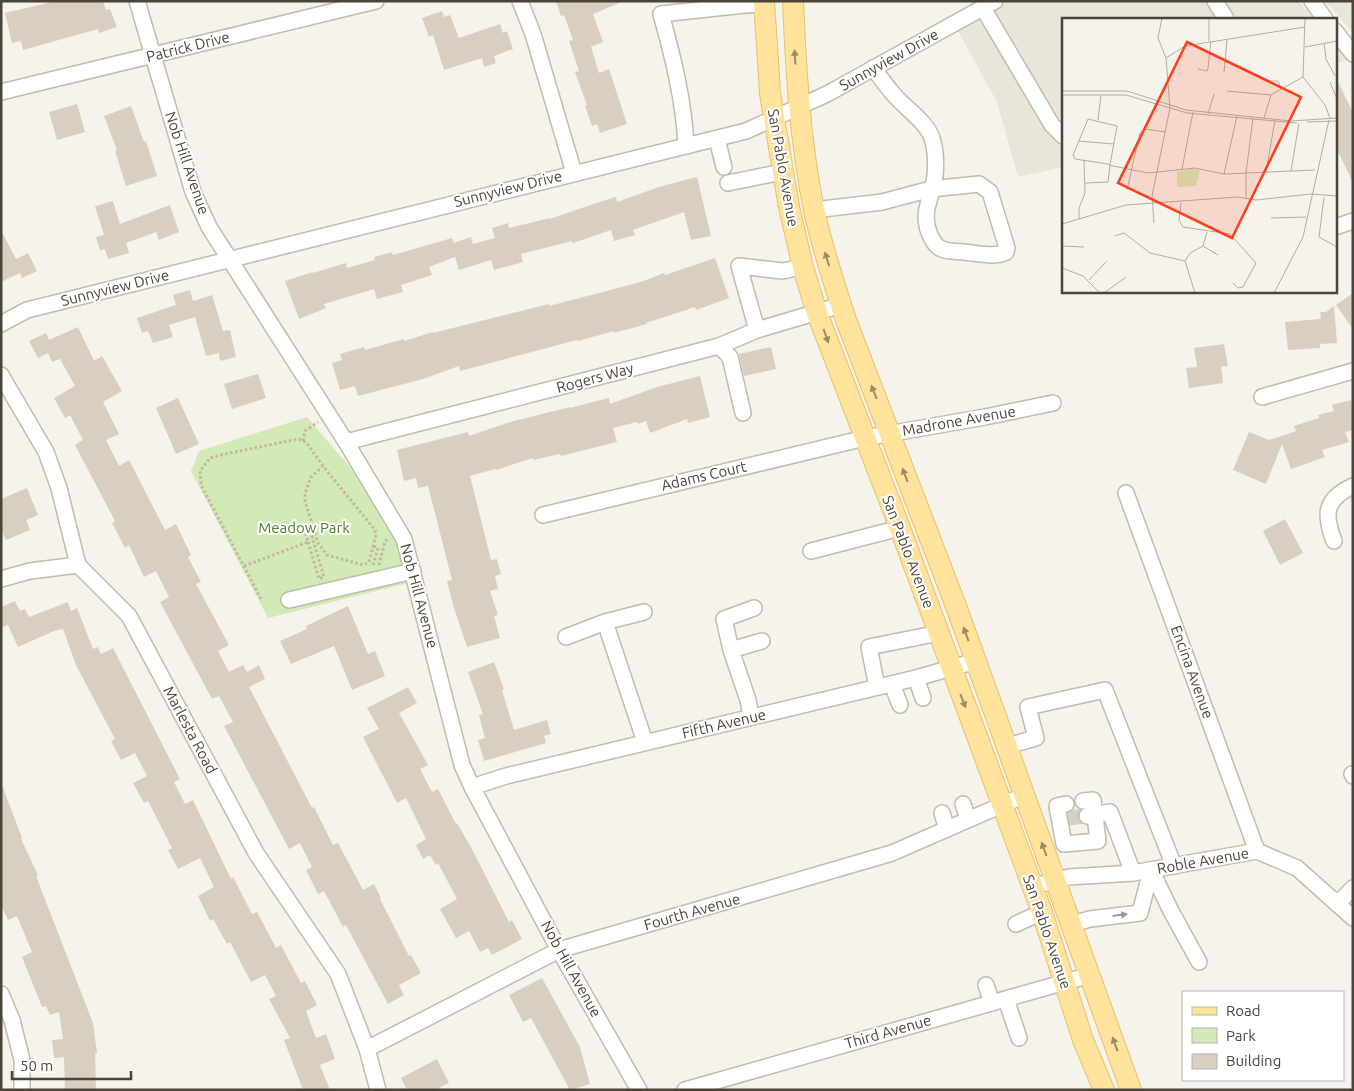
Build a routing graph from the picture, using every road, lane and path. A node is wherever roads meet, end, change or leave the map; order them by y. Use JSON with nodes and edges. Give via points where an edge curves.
{"nodes":[{"id":1,"x":137,"y":1,"type":"edge"},
{"id":2,"x":376,"y":1,"type":"edge"},
{"id":3,"x":520,"y":1,"type":"edge"},
{"id":4,"x":793,"y":1,"type":"edge"},
{"id":5,"x":1215,"y":1,"type":"edge"},
{"id":6,"x":1312,"y":1,"type":"edge"},
{"id":7,"x":764,"y":3,"type":"edge"},
{"id":8,"x":989,"y":5,"type":"edge"},
{"id":9,"x":1225,"y":18,"type":"edge"},
{"id":10,"x":1325,"y":18,"type":"edge"},
{"id":11,"x":1336,"y":32,"type":"edge"},
{"id":12,"x":1351,"y":46,"type":"edge"},
{"id":13,"x":152,"y":56,"type":"junction"},
{"id":14,"x":873,"y":68,"type":"junction"},
{"id":15,"x":1,"y":92,"type":"edge"},
{"id":16,"x":800,"y":106,"type":"junction"},
{"id":17,"x":774,"y":119,"type":"junction"},
{"id":18,"x":1062,"y":135,"type":"edge"},
{"id":19,"x":717,"y":138,"type":"junction"},
{"id":20,"x":686,"y":146,"type":"junction"},
{"id":21,"x":724,"y":167,"type":"dead end"},
{"id":22,"x":782,"y":172,"type":"junction"},
{"id":23,"x":574,"y":173,"type":"junction"},
{"id":24,"x":728,"y":183,"type":"dead end"},
{"id":25,"x":931,"y":189,"type":"junction"},
{"id":26,"x":814,"y":210,"type":"junction"},
{"id":27,"x":1353,"y":221,"type":"edge"},
{"id":28,"x":1336,"y":227,"type":"edge"},
{"id":29,"x":230,"y":259,"type":"junction"},
{"id":30,"x":803,"y":267,"type":"junction"},
{"id":31,"x":841,"y":305,"type":"junction"},
{"id":32,"x":817,"y":313,"type":"junction"},
{"id":33,"x":1,"y":324,"type":"edge"},
{"id":34,"x":757,"y":330,"type":"junction"},
{"id":35,"x":719,"y":346,"type":"junction"},
{"id":36,"x":1353,"y":370,"type":"edge"},
{"id":37,"x":1,"y":376,"type":"edge"},
{"id":38,"x":1262,"y":397,"type":"dead end"},
{"id":39,"x":1053,"y":403,"type":"dead end"},
{"id":40,"x":743,"y":412,"type":"dead end"},
{"id":41,"x":328,"y":414,"type":"junction"},
{"id":42,"x":890,"y":433,"type":"junction"},
{"id":43,"x":865,"y":438,"type":"junction"},
{"id":44,"x":302,"y":441,"type":"junction"},
{"id":45,"x":346,"y":442,"type":"junction"},
{"id":46,"x":323,"y":466,"type":"junction"},
{"id":47,"x":1353,"y":486,"type":"edge"},
{"id":48,"x":1126,"y":492,"type":"dead end"},
{"id":49,"x":543,"y":515,"type":"dead end"},
{"id":50,"x":900,"y":528,"type":"junction"},
{"id":51,"x":314,"y":529,"type":"junction"},
{"id":52,"x":400,"y":533,"type":"junction"},
{"id":53,"x":316,"y":536,"type":"junction"},
{"id":54,"x":1334,"y":541,"type":"dead end"},
{"id":55,"x":308,"y":542,"type":"junction"},
{"id":56,"x":373,"y":546,"type":"junction"},
{"id":57,"x":811,"y":551,"type":"dead end"},
{"id":58,"x":78,"y":564,"type":"junction"},
{"id":59,"x":244,"y":566,"type":"junction"},
{"id":60,"x":413,"y":571,"type":"junction"},
{"id":61,"x":1,"y":579,"type":"edge"},
{"id":62,"x":262,"y":599,"type":"dead end"},
{"id":63,"x":289,"y":600,"type":"dead end"},
{"id":64,"x":754,"y":608,"type":"dead end"},
{"id":65,"x":644,"y":612,"type":"dead end"},
{"id":66,"x":605,"y":622,"type":"junction"},
{"id":67,"x":939,"y":633,"type":"junction"},
{"id":68,"x":566,"y":637,"type":"dead end"},
{"id":69,"x":762,"y":641,"type":"dead end"},
{"id":70,"x":731,"y":650,"type":"junction"},
{"id":71,"x":976,"y":661,"type":"junction"},
{"id":72,"x":951,"y":668,"type":"junction"},
{"id":73,"x":916,"y":678,"type":"junction"},
{"id":74,"x":892,"y":684,"type":"junction"},
{"id":75,"x":877,"y":688,"type":"junction"},
{"id":76,"x":923,"y":698,"type":"dead end"},
{"id":77,"x":900,"y":705,"type":"dead end"},
{"id":78,"x":751,"y":717,"type":"junction"},
{"id":79,"x":645,"y":742,"type":"junction"},
{"id":80,"x":1007,"y":746,"type":"junction"},
{"id":81,"x":472,"y":787,"type":"junction"},
{"id":82,"x":1025,"y":795,"type":"junction"},
{"id":83,"x":962,"y":804,"type":"dead end"},
{"id":84,"x":1002,"y":804,"type":"junction"},
{"id":85,"x":942,"y":813,"type":"dead end"},
{"id":86,"x":968,"y":819,"type":"junction"},
{"id":87,"x":1033,"y":819,"type":"junction"},
{"id":88,"x":947,"y":829,"type":"junction"},
{"id":89,"x":1257,"y":851,"type":"junction"},
{"id":90,"x":1174,"y":866,"type":"junction"},
{"id":91,"x":1151,"y":870,"type":"junction"},
{"id":92,"x":1133,"y":873,"type":"junction"},
{"id":93,"x":1055,"y":880,"type":"junction"},
{"id":94,"x":1032,"y":887,"type":"junction"},
{"id":95,"x":1353,"y":888,"type":"edge"},
{"id":96,"x":1337,"y":904,"type":"junction"},
{"id":97,"x":1042,"y":912,"type":"junction"},
{"id":98,"x":1353,"y":918,"type":"edge"},
{"id":99,"x":1016,"y":924,"type":"dead end"},
{"id":100,"x":1072,"y":924,"type":"junction"},
{"id":101,"x":559,"y":950,"type":"junction"},
{"id":102,"x":1199,"y":962,"type":"dead end"},
{"id":103,"x":1090,"y":974,"type":"junction"},
{"id":104,"x":1065,"y":982,"type":"junction"},
{"id":105,"x":986,"y":985,"type":"dead end"},
{"id":106,"x":1,"y":994,"type":"edge"},
{"id":107,"x":999,"y":1001,"type":"junction"},
{"id":108,"x":1019,"y":1038,"type":"dead end"},
{"id":109,"x":367,"y":1049,"type":"junction"},
{"id":110,"x":22,"y":1090,"type":"edge"},
{"id":111,"x":378,"y":1090,"type":"edge"},
{"id":112,"x":639,"y":1090,"type":"edge"},
{"id":113,"x":685,"y":1090,"type":"edge"},
{"id":114,"x":1104,"y":1090,"type":"edge"},
{"id":115,"x":1131,"y":1090,"type":"edge"}],
"edges":[{"from":1,"to":13,"type":"street","name":"Nob Hill Avenue"},
{"from":2,"to":13,"type":"street","name":"Patrick Drive"},
{"from":3,"to":23,"type":"street","via":[[533,34]]},
{"from":16,"to":4,"type":"main road","name":"San Pablo Avenue","one_way":true},
{"from":5,"to":9,"type":"street"},
{"from":6,"to":10,"type":"street"},
{"from":7,"to":17,"type":"main road","name":"San Pablo Avenue"},
{"from":7,"to":20,"type":"street","via":[[661,14],[685,119]]},
{"from":8,"to":14,"type":"street","name":"Sunnyview Drive"},
{"from":8,"to":18,"type":"street","via":[[1052,125]]},
{"from":11,"to":12,"type":"street"},
{"from":13,"to":15,"type":"street","name":"Patrick Drive"},
{"from":13,"to":29,"type":"street","name":"Nob Hill Avenue","via":[[193,192],[209,227]]},
{"from":14,"to":16,"type":"street","name":"Sunnyview Drive"},
{"from":14,"to":25,"type":"street","via":[[932,139],[936,158]]},
{"from":16,"to":17,"type":"street","name":"Sunnyview Drive"},
{"from":16,"to":26,"type":"main road","name":"San Pablo Avenue"},
{"from":17,"to":19,"type":"street","name":"Sunnyview Drive","via":[[746,131]]},
{"from":17,"to":22,"type":"main road","name":"San Pablo Avenue"},
{"from":19,"to":20,"type":"street","name":"Sunnyview Drive"},
{"from":19,"to":21,"type":"street"},
{"from":20,"to":23,"type":"street","name":"Sunnyview Drive"},
{"from":22,"to":24,"type":"street"},
{"from":22,"to":30,"type":"main road","name":"San Pablo Avenue"},
{"from":23,"to":29,"type":"street","name":"Sunnyview Drive"},
{"from":25,"to":25,"type":"street","via":[[925,217],[933,243],[942,250],[1006,252],[990,192],[986,188],[980,184]]},
{"from":25,"to":26,"type":"street","via":[[882,202]]},
{"from":31,"to":26,"type":"main road","name":"San Pablo Avenue","one_way":true},
{"from":27,"to":28,"type":"street"},
{"from":29,"to":33,"type":"street","name":"Sunnyview Drive","via":[[28,310]]},
{"from":29,"to":41,"type":"street","name":"Nob Hill Avenue"},
{"from":30,"to":32,"type":"main road","name":"San Pablo Avenue"},
{"from":30,"to":34,"type":"street","via":[[782,271],[739,266]]},
{"from":31,"to":32,"type":"street","name":"Rogers Way"},
{"from":42,"to":31,"type":"main road","name":"San Pablo Avenue","one_way":true},
{"from":32,"to":34,"type":"street","name":"Rogers Way"},
{"from":32,"to":43,"type":"main road","name":"San Pablo Avenue","one_way":true},
{"from":34,"to":35,"type":"street","name":"Rogers Way"},
{"from":35,"to":40,"type":"street","via":[[730,356]]},
{"from":35,"to":45,"type":"street","name":"Rogers Way"},
{"from":36,"to":38,"type":"street"},
{"from":37,"to":58,"type":"street","via":[[46,452],[59,488]]},
{"from":39,"to":42,"type":"street","name":"Madrone Avenue"},
{"from":41,"to":44,"type":"path","via":[[305,431]]},
{"from":41,"to":45,"type":"street","name":"Nob Hill Avenue"},
{"from":42,"to":43,"type":"street","name":"Madrone Avenue"},
{"from":71,"to":42,"type":"main road","name":"San Pablo Avenue","one_way":true},
{"from":43,"to":49,"type":"street","name":"Adams Court"},
{"from":43,"to":50,"type":"main road","name":"San Pablo Avenue"},
{"from":44,"to":46,"type":"path"},
{"from":44,"to":59,"type":"path","via":[[293,440],[220,455],[210,458],[200,471],[201,485]]},
{"from":45,"to":52,"type":"street","name":"Nob Hill Avenue"},
{"from":46,"to":51,"type":"path","via":[[311,477],[305,501]]},
{"from":46,"to":56,"type":"path","via":[[373,526],[376,535]]},
{"from":47,"to":54,"type":"street","via":[[1331,502],[1327,514]]},
{"from":48,"to":89,"type":"street","name":"Encina Avenue"},
{"from":50,"to":57,"type":"street"},
{"from":50,"to":67,"type":"main road","name":"San Pablo Avenue"},
{"from":51,"to":53,"type":"path"},
{"from":51,"to":55,"type":"path","via":[[305,532]]},
{"from":52,"to":56,"type":"path","via":[[385,540],[378,568],[373,567],[378,548]]},
{"from":52,"to":60,"type":"street","name":"Nob Hill Avenue"},
{"from":53,"to":55,"type":"path","via":[[312,537],[324,577],[319,579]]},
{"from":53,"to":56,"type":"path","via":[[327,555],[363,565],[369,562]]},
{"from":55,"to":59,"type":"path"},
{"from":58,"to":61,"type":"street"},
{"from":58,"to":109,"type":"street","name":"Marlesta Road","via":[[129,616],[256,853],[338,974]]},
{"from":59,"to":62,"type":"path"},
{"from":60,"to":63,"type":"street"},
{"from":60,"to":81,"type":"street","name":"Nob Hill Avenue","via":[[462,765]]},
{"from":64,"to":70,"type":"street","via":[[724,619]]},
{"from":65,"to":66,"type":"street"},
{"from":66,"to":68,"type":"street"},
{"from":66,"to":79,"type":"street"},
{"from":67,"to":72,"type":"main road","name":"San Pablo Avenue"},
{"from":67,"to":75,"type":"street","via":[[869,647]]},
{"from":69,"to":70,"type":"street"},
{"from":70,"to":78,"type":"street"},
{"from":71,"to":72,"type":"street","name":"Fifth Avenue"},
{"from":71,"to":80,"type":"main road","name":"San Pablo Avenue"},
{"from":72,"to":73,"type":"street","name":"Fifth Avenue"},
{"from":72,"to":84,"type":"main road","name":"San Pablo Avenue","one_way":true},
{"from":73,"to":74,"type":"street","name":"Fifth Avenue"},
{"from":73,"to":76,"type":"street"},
{"from":74,"to":75,"type":"street","name":"Fifth Avenue"},
{"from":74,"to":77,"type":"street"},
{"from":75,"to":78,"type":"street","name":"Fifth Avenue"},
{"from":78,"to":79,"type":"street","name":"Fifth Avenue"},
{"from":79,"to":81,"type":"street","name":"Fifth Avenue"},
{"from":80,"to":82,"type":"main road","name":"San Pablo Avenue"},
{"from":80,"to":90,"type":"street","via":[[1036,738],[1028,707],[1105,690]]},
{"from":81,"to":101,"type":"street","name":"Nob Hill Avenue"},
{"from":82,"to":84,"type":"street","name":"Fourth Avenue"},
{"from":82,"to":87,"type":"main road","name":"San Pablo Avenue"},
{"from":83,"to":86,"type":"street"},
{"from":84,"to":86,"type":"street","name":"Fourth Avenue"},
{"from":84,"to":94,"type":"main road","name":"San Pablo Avenue"},
{"from":85,"to":88,"type":"street"},
{"from":86,"to":88,"type":"street","name":"Fourth Avenue"},
{"from":87,"to":92,"type":"street","via":[[1064,814],[1064,844],[1098,842],[1088,810],[1110,812]]},
{"from":93,"to":87,"type":"main road","name":"San Pablo Avenue","one_way":true},
{"from":88,"to":101,"type":"street","name":"Fourth Avenue","via":[[868,861]]},
{"from":89,"to":90,"type":"street","name":"Roble Avenue"},
{"from":89,"to":96,"type":"street","name":"Roble Avenue","via":[[1297,868]]},
{"from":90,"to":91,"type":"street","name":"Roble Avenue"},
{"from":91,"to":92,"type":"street","name":"Roble Avenue"},
{"from":100,"to":91,"type":"street","one_way":true,"via":[[1140,913]]},
{"from":91,"to":102,"type":"street"},
{"from":92,"to":93,"type":"street","name":"Roble Avenue"},
{"from":93,"to":94,"type":"street","name":"Roble Avenue"},
{"from":93,"to":100,"type":"main road","name":"San Pablo Avenue"},
{"from":94,"to":97,"type":"main road","name":"San Pablo Avenue"},
{"from":95,"to":96,"type":"street"},
{"from":96,"to":98,"type":"street","name":"Roble Avenue"},
{"from":97,"to":99,"type":"street"},
{"from":97,"to":104,"type":"main road","name":"San Pablo Avenue"},
{"from":100,"to":103,"type":"main road","name":"San Pablo Avenue"},
{"from":101,"to":109,"type":"street","name":"Fourth Avenue"},
{"from":101,"to":112,"type":"street","name":"Nob Hill Avenue"},
{"from":103,"to":104,"type":"street","name":"Third Avenue"},
{"from":115,"to":103,"type":"main road","name":"San Pablo Avenue","one_way":true},
{"from":104,"to":107,"type":"street","name":"Third Avenue"},
{"from":104,"to":114,"type":"main road","name":"San Pablo Avenue","via":[[1083,1040]]},
{"from":105,"to":107,"type":"street"},
{"from":106,"to":110,"type":"street","via":[[12,1020],[22,1060]]},
{"from":107,"to":108,"type":"street"},
{"from":107,"to":113,"type":"street","name":"Third Avenue"},
{"from":109,"to":111,"type":"street","name":"Marlesta Road"}]}
